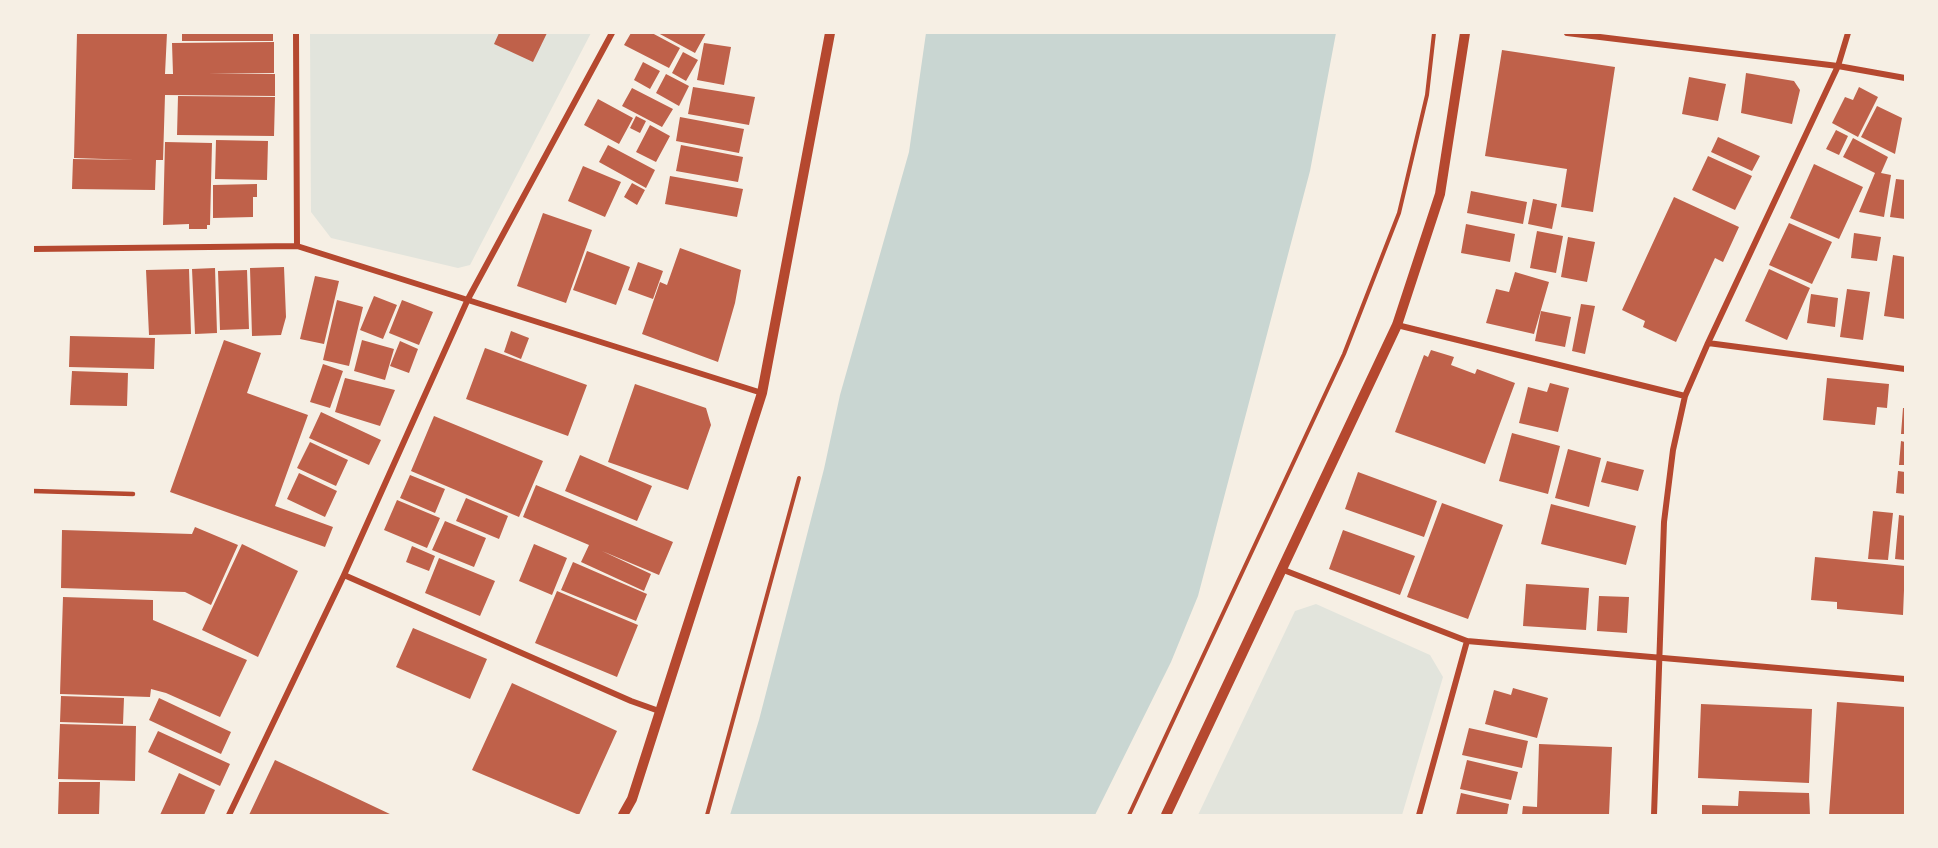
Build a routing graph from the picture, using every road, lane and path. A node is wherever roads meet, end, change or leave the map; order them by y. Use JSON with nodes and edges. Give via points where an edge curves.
{"nodes":[{"id":1,"x":296,"y":33,"type":"edge"},
{"id":2,"x":612,"y":33,"type":"edge"},
{"id":3,"x":830,"y":33,"type":"edge"},
{"id":4,"x":1434,"y":33,"type":"edge"},
{"id":5,"x":1465,"y":33,"type":"edge"},
{"id":6,"x":1567,"y":33,"type":"edge"},
{"id":7,"x":1848,"y":33,"type":"edge"},
{"id":8,"x":1838,"y":66,"type":"junction"},
{"id":9,"x":1905,"y":78,"type":"edge"},
{"id":10,"x":297,"y":246,"type":"junction"},
{"id":11,"x":33,"y":249,"type":"edge"},
{"id":12,"x":468,"y":299,"type":"junction"},
{"id":13,"x":1397,"y":326,"type":"junction"},
{"id":14,"x":1708,"y":343,"type":"junction"},
{"id":15,"x":1905,"y":369,"type":"edge"},
{"id":16,"x":762,"y":393,"type":"junction"},
{"id":17,"x":1685,"y":396,"type":"junction"},
{"id":18,"x":799,"y":477,"type":"dead end"},
{"id":19,"x":33,"y":491,"type":"edge"},
{"id":20,"x":133,"y":494,"type":"dead end"},
{"id":21,"x":1281,"y":568,"type":"junction"},
{"id":22,"x":344,"y":575,"type":"junction"},
{"id":23,"x":1467,"y":641,"type":"junction"},
{"id":24,"x":1659,"y":656,"type":"junction"},
{"id":25,"x":1905,"y":679,"type":"edge"},
{"id":26,"x":660,"y":711,"type":"junction"},
{"id":27,"x":229,"y":815,"type":"edge"},
{"id":28,"x":624,"y":815,"type":"edge"},
{"id":29,"x":707,"y":815,"type":"edge"},
{"id":30,"x":1129,"y":815,"type":"edge"},
{"id":31,"x":1166,"y":815,"type":"edge"},
{"id":32,"x":1419,"y":815,"type":"edge"},
{"id":33,"x":1654,"y":815,"type":"edge"}],
"edges":[{"from":1,"to":10,"type":"street"},
{"from":2,"to":12,"type":"street"},
{"from":3,"to":16,"type":"street"},
{"from":4,"to":30,"type":"path","via":[[1427,95],[1395,224],[1344,354]]},
{"from":5,"to":13,"type":"street","via":[[1440,194]]},
{"from":6,"to":8,"type":"street"},
{"from":7,"to":8,"type":"street"},
{"from":8,"to":9,"type":"street"},
{"from":8,"to":14,"type":"street"},
{"from":10,"to":11,"type":"street"},
{"from":10,"to":12,"type":"street"},
{"from":12,"to":16,"type":"street"},
{"from":12,"to":22,"type":"street"},
{"from":13,"to":17,"type":"street"},
{"from":13,"to":21,"type":"street"},
{"from":14,"to":15,"type":"street"},
{"from":14,"to":17,"type":"street"},
{"from":16,"to":26,"type":"street"},
{"from":17,"to":24,"type":"street","via":[[1664,522]]},
{"from":18,"to":29,"type":"path"},
{"from":19,"to":20,"type":"lane"},
{"from":21,"to":23,"type":"street"},
{"from":21,"to":31,"type":"street"},
{"from":22,"to":26,"type":"street"},
{"from":22,"to":27,"type":"street"},
{"from":23,"to":24,"type":"street"},
{"from":23,"to":32,"type":"street"},
{"from":24,"to":25,"type":"street"},
{"from":24,"to":33,"type":"street"},
{"from":26,"to":28,"type":"street"}]}
